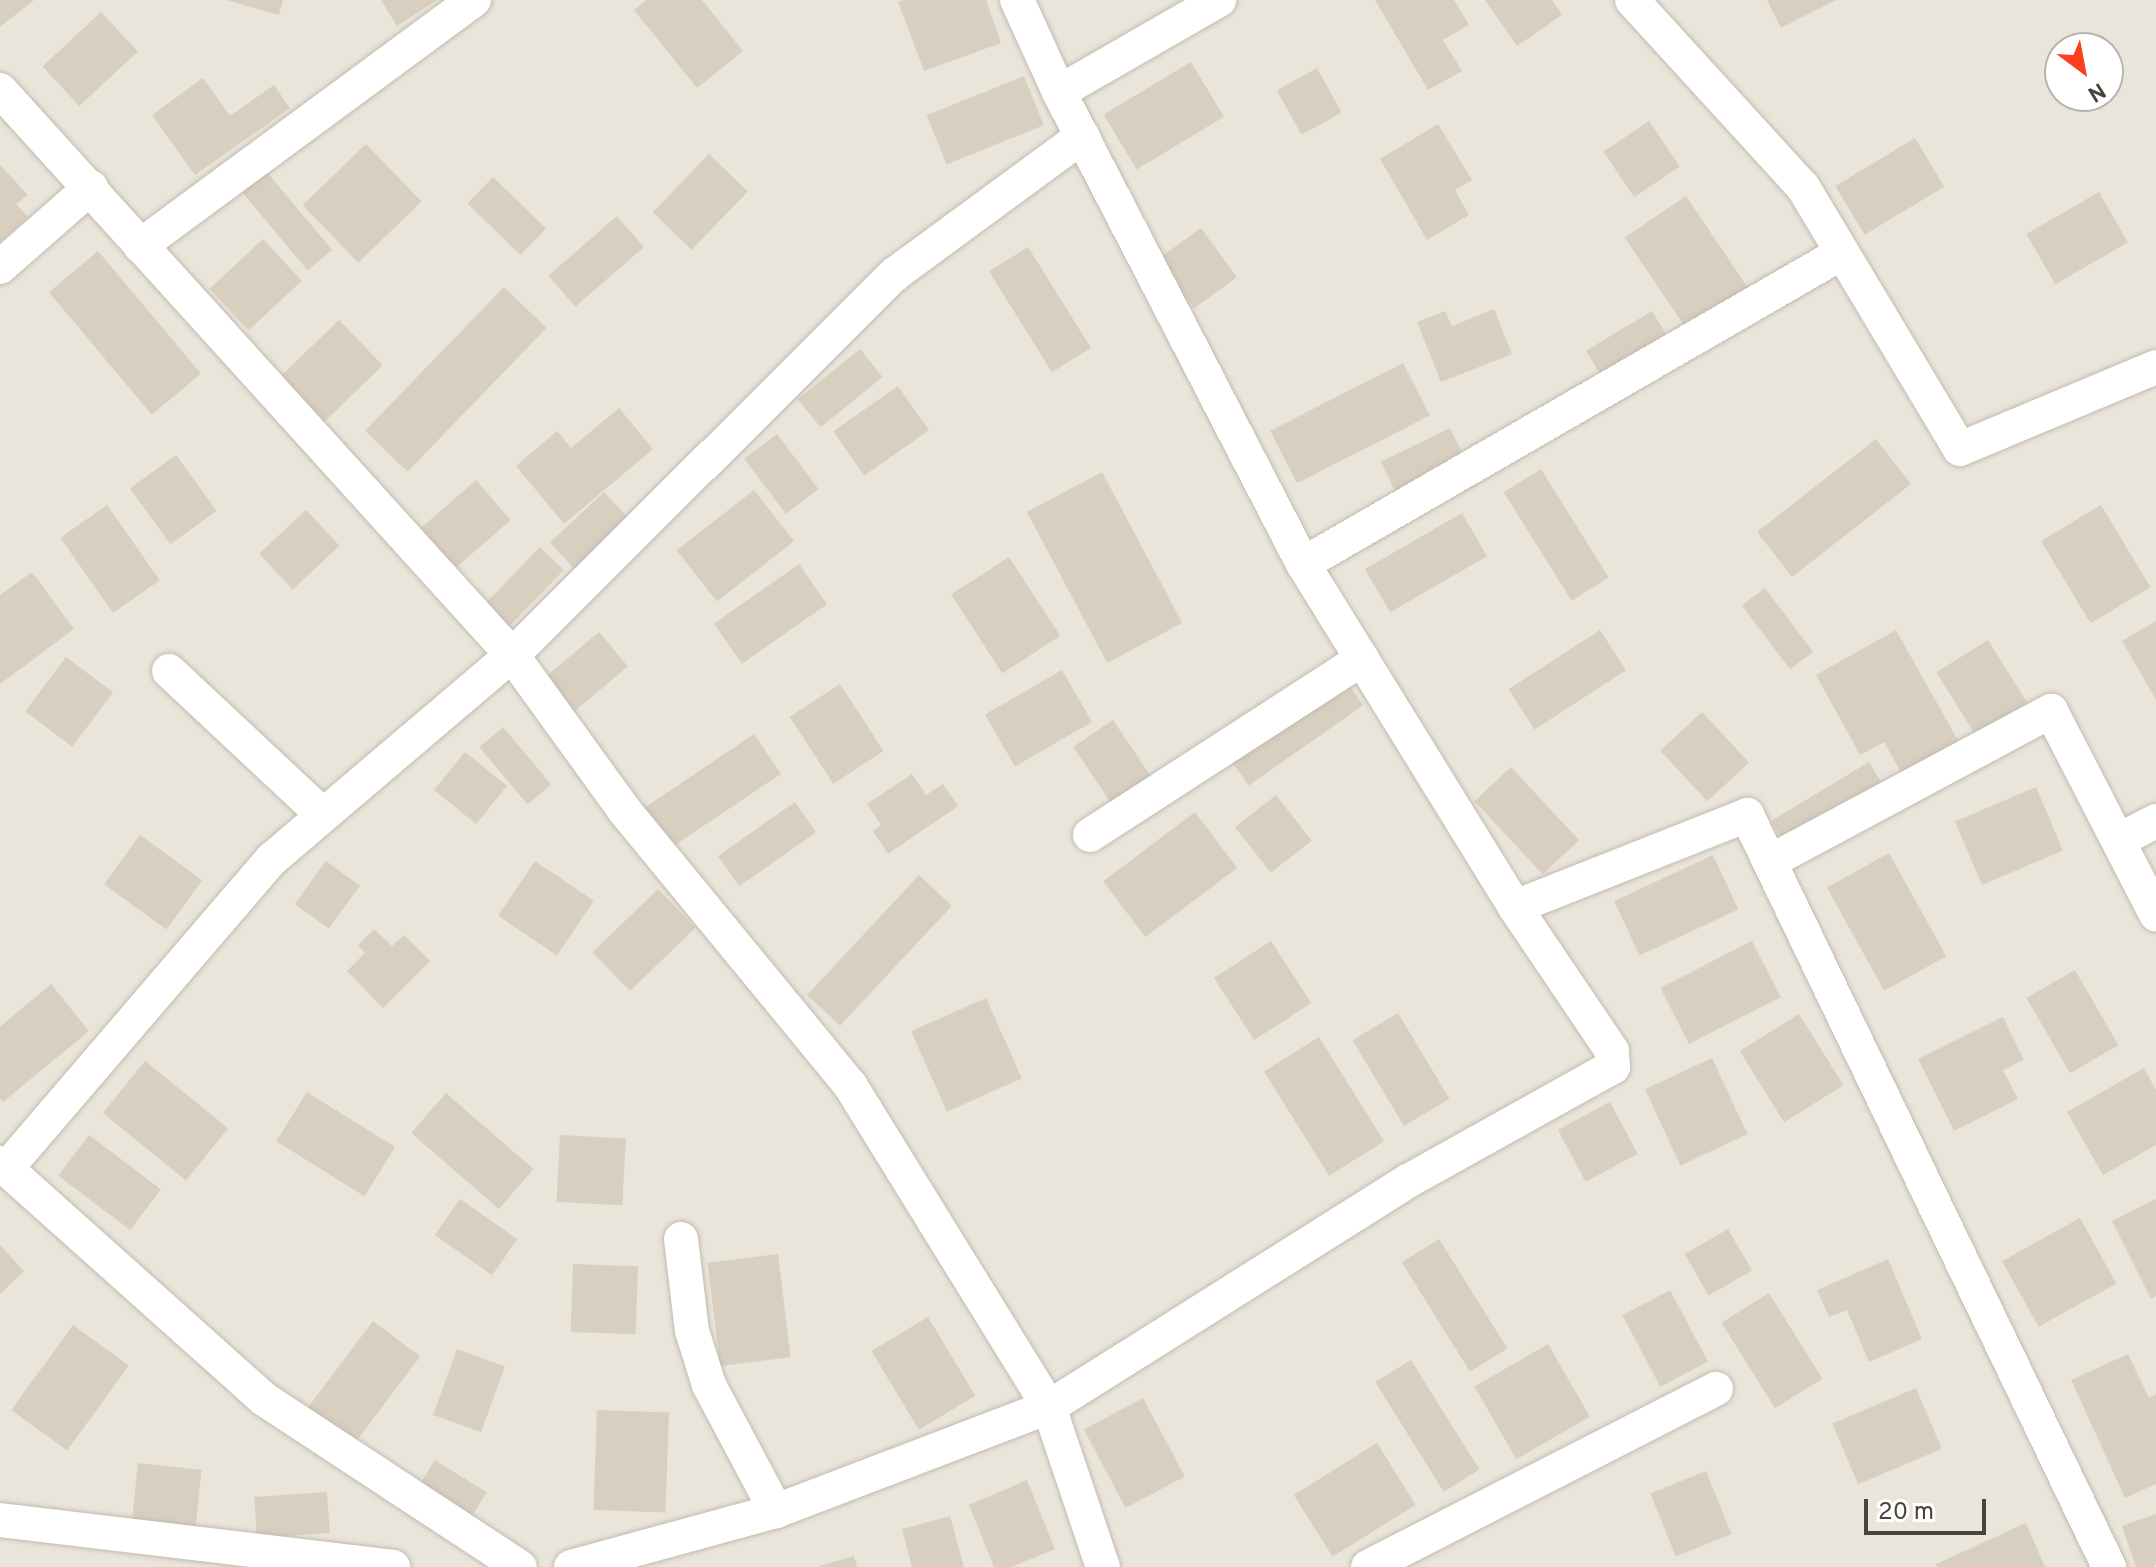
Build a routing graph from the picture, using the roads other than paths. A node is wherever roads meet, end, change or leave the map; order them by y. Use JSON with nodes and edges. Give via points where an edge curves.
{"nodes":[{"id":1,"x":474,"y":0,"type":"edge"},
{"id":2,"x":1017,"y":0,"type":"edge"},
{"id":3,"x":1219,"y":0,"type":"edge"},
{"id":4,"x":1632,"y":0,"type":"edge"},
{"id":5,"x":0,"y":90,"type":"edge"},
{"id":6,"x":1059,"y":92,"type":"junction"},
{"id":7,"x":1083,"y":136,"type":"junction"},
{"id":8,"x":91,"y":187,"type":"junction"},
{"id":9,"x":140,"y":246,"type":"junction"},
{"id":10,"x":1840,"y":254,"type":"junction"},
{"id":11,"x":0,"y":267,"type":"edge"},
{"id":12,"x":2156,"y":367,"type":"edge"},
{"id":13,"x":1303,"y":564,"type":"junction"},
{"id":14,"x":512,"y":655,"type":"junction"},
{"id":15,"x":1362,"y":659,"type":"junction"},
{"id":16,"x":169,"y":671,"type":"dead end"},
{"id":17,"x":322,"y":814,"type":"junction"},
{"id":18,"x":2156,"y":821,"type":"edge"},
{"id":19,"x":1090,"y":835,"type":"dead end"},
{"id":20,"x":2119,"y":840,"type":"junction"},
{"id":21,"x":1771,"y":861,"type":"junction"},
{"id":22,"x":1515,"y":907,"type":"junction"},
{"id":23,"x":2156,"y":914,"type":"edge"},
{"id":24,"x":3,"y":1166,"type":"edge"},
{"id":25,"x":681,"y":1239,"type":"dead end"},
{"id":26,"x":1716,"y":1389,"type":"dead end"},
{"id":27,"x":1049,"y":1407,"type":"junction"},
{"id":28,"x":776,"y":1511,"type":"junction"},
{"id":29,"x":0,"y":1520,"type":"edge"},
{"id":30,"x":393,"y":1567,"type":"edge"},
{"id":31,"x":520,"y":1567,"type":"edge"},
{"id":32,"x":571,"y":1567,"type":"edge"},
{"id":33,"x":1103,"y":1567,"type":"edge"},
{"id":34,"x":1368,"y":1567,"type":"edge"},
{"id":35,"x":2109,"y":1567,"type":"edge"}],
"edges":[{"from":1,"to":9,"type":"street"},
{"from":2,"to":6,"type":"street"},
{"from":3,"to":6,"type":"street"},
{"from":4,"to":10,"type":"street","via":[[1803,187]]},
{"from":5,"to":8,"type":"street"},
{"from":6,"to":7,"type":"street"},
{"from":7,"to":13,"type":"street"},
{"from":7,"to":14,"type":"street","via":[[895,274]]},
{"from":8,"to":9,"type":"street"},
{"from":8,"to":11,"type":"street"},
{"from":9,"to":14,"type":"street"},
{"from":10,"to":12,"type":"street","via":[[1960,449]]},
{"from":10,"to":13,"type":"street"},
{"from":13,"to":15,"type":"street"},
{"from":14,"to":17,"type":"street"},
{"from":14,"to":27,"type":"street","via":[[624,810],[850,1085]]},
{"from":15,"to":19,"type":"street"},
{"from":15,"to":22,"type":"street"},
{"from":16,"to":17,"type":"street"},
{"from":17,"to":24,"type":"street","via":[[272,859]]},
{"from":18,"to":20,"type":"street"},
{"from":20,"to":21,"type":"street","via":[[2051,711]]},
{"from":20,"to":23,"type":"street"},
{"from":21,"to":22,"type":"street","via":[[1747,815]]},
{"from":21,"to":35,"type":"street"},
{"from":22,"to":27,"type":"street","via":[[1612,1051],[1613,1067],[1408,1181]]},
{"from":24,"to":31,"type":"street","via":[[264,1399]]},
{"from":25,"to":28,"type":"street","via":[[692,1331],[709,1385]]},
{"from":26,"to":34,"type":"street"},
{"from":27,"to":28,"type":"street"},
{"from":27,"to":33,"type":"street"},
{"from":28,"to":32,"type":"street"},
{"from":29,"to":30,"type":"street"}]}
